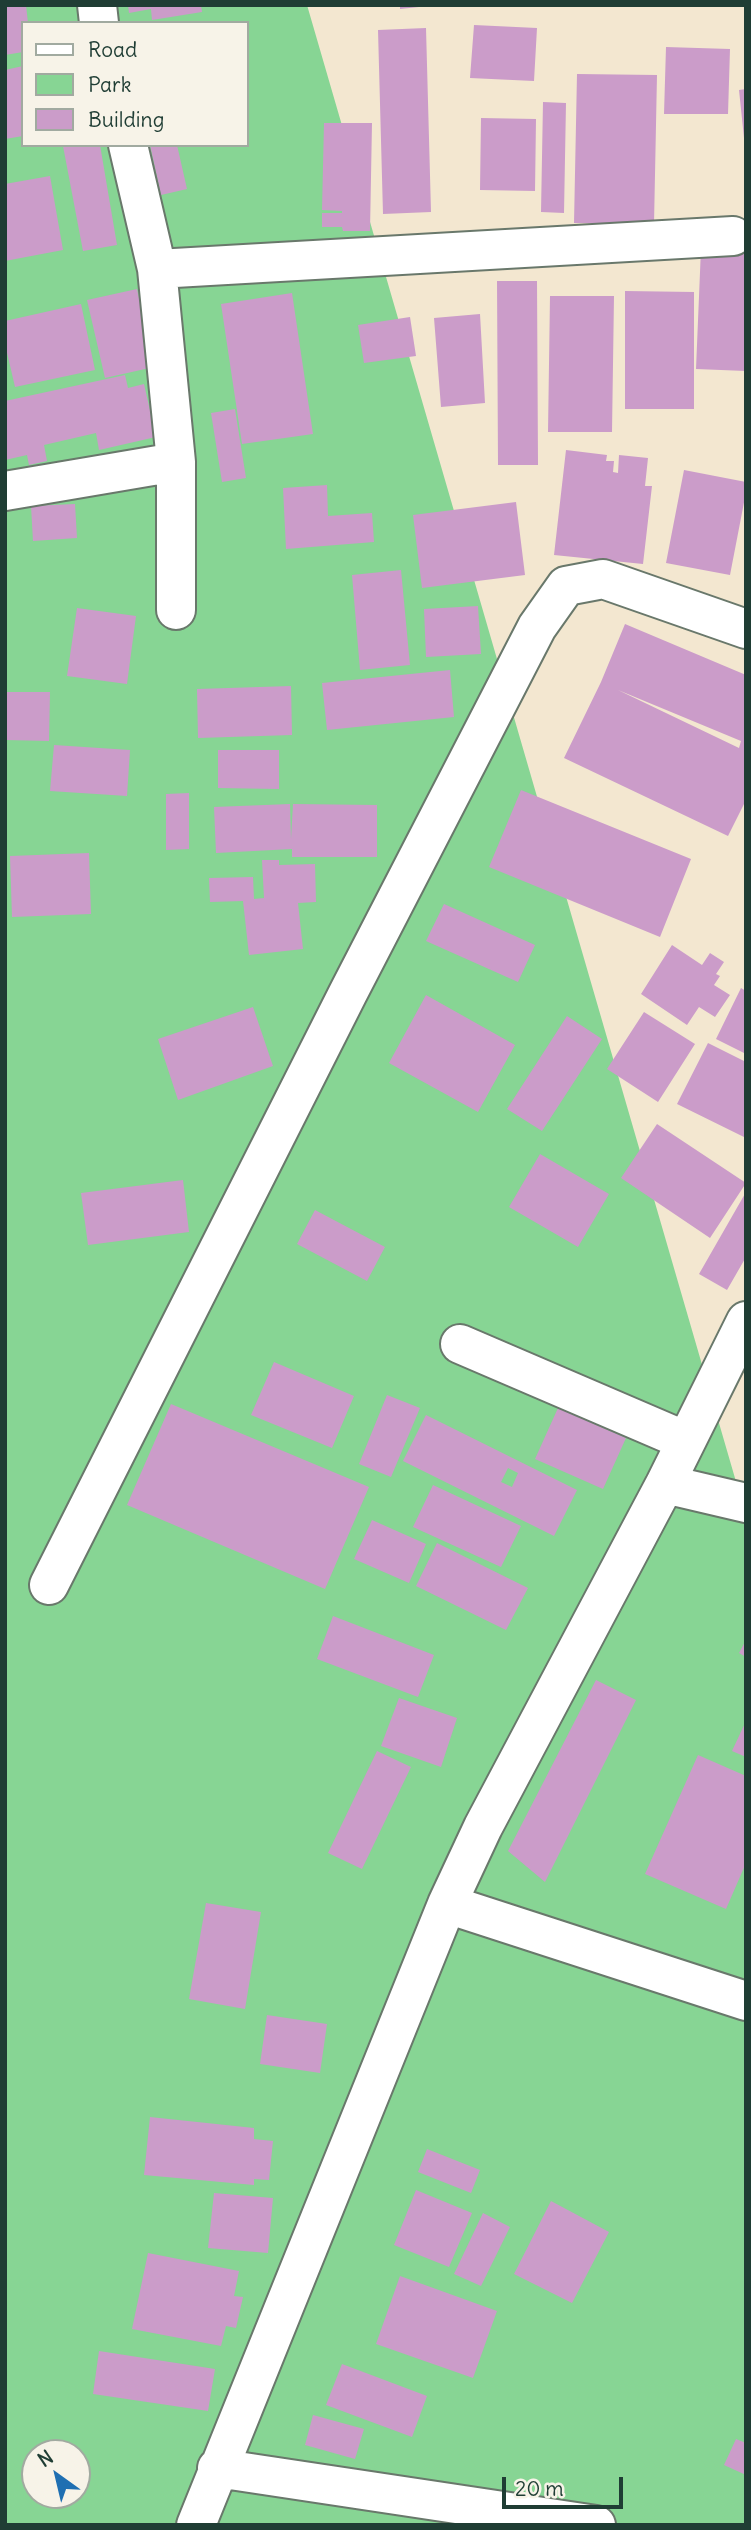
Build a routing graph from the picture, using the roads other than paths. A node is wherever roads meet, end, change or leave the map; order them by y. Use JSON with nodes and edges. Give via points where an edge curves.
{"nodes":[{"id":1,"x":128,"y":147,"type":"edge"},
{"id":2,"x":733,"y":236,"type":"dead end"},
{"id":3,"x":157,"y":270,"type":"junction"},
{"id":4,"x":176,"y":462,"type":"junction"},
{"id":5,"x":5,"y":491,"type":"edge"},
{"id":6,"x":176,"y":610,"type":"dead end"},
{"id":7,"x":746,"y":629,"type":"edge"},
{"id":8,"x":746,"y":1321,"type":"edge"},
{"id":9,"x":460,"y":1344,"type":"dead end"},
{"id":10,"x":686,"y":1441,"type":"junction"},
{"id":11,"x":665,"y":1483,"type":"junction"},
{"id":12,"x":746,"y":1503,"type":"edge"},
{"id":13,"x":49,"y":1585,"type":"dead end"},
{"id":14,"x":447,"y":1904,"type":"junction"},
{"id":15,"x":746,"y":2001,"type":"edge"},
{"id":16,"x":217,"y":2468,"type":"junction"},
{"id":17,"x":196,"y":2525,"type":"edge"},
{"id":18,"x":596,"y":2525,"type":"edge"}],
"edges":[{"from":1,"to":3,"type":"street"},
{"from":2,"to":3,"type":"street"},
{"from":3,"to":4,"type":"street"},
{"from":4,"to":5,"type":"street"},
{"from":4,"to":6,"type":"street"},
{"from":7,"to":13,"type":"street","via":[[603,579],[566,586],[531,639]]},
{"from":8,"to":10,"type":"street"},
{"from":9,"to":10,"type":"street"},
{"from":10,"to":11,"type":"street"},
{"from":11,"to":12,"type":"street"},
{"from":11,"to":14,"type":"street"},
{"from":14,"to":15,"type":"street"},
{"from":14,"to":16,"type":"street"},
{"from":16,"to":17,"type":"street"},
{"from":16,"to":18,"type":"street"}]}
